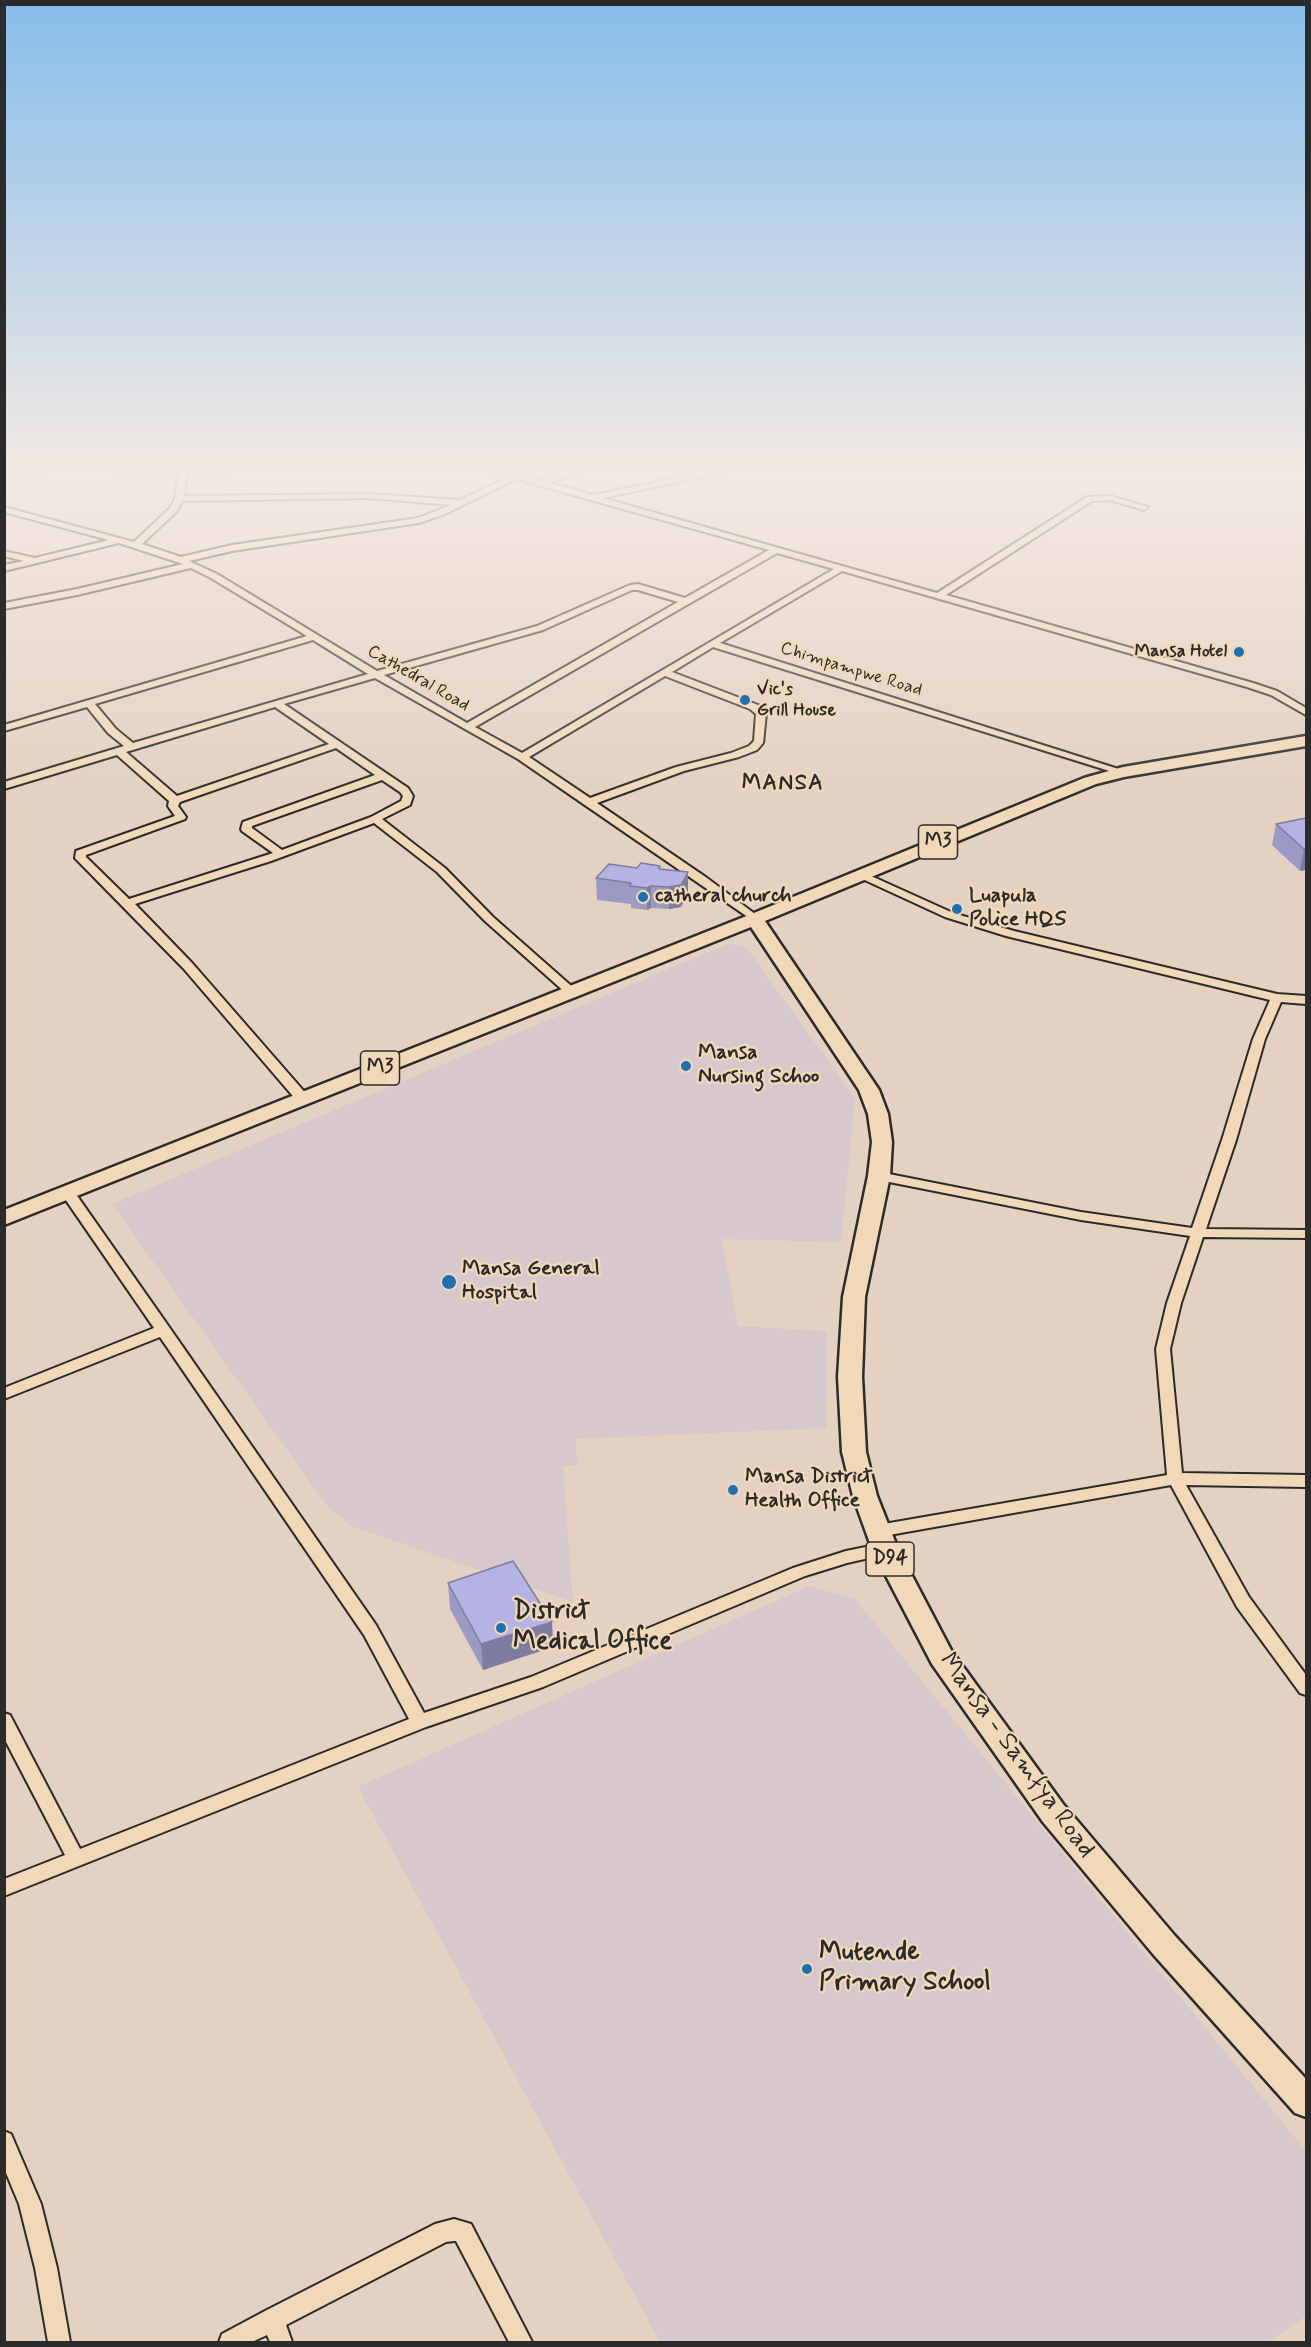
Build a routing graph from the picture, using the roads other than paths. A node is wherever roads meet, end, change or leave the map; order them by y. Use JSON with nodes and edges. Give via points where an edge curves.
{"nodes":[{"id":1,"x":134,"y":579,"type":"edge"},
{"id":2,"x":215,"y":579,"type":"edge"},
{"id":3,"x":727,"y":579,"type":"edge"},
{"id":4,"x":824,"y":579,"type":"edge"},
{"id":5,"x":873,"y":579,"type":"edge"},
{"id":6,"x":966,"y":579,"type":"edge"},
{"id":7,"x":937,"y":597,"type":"junction"},
{"id":8,"x":687,"y":602,"type":"junction"},
{"id":9,"x":4,"y":606,"type":"edge"},
{"id":10,"x":314,"y":637,"type":"junction"},
{"id":11,"x":712,"y":644,"type":"junction"},
{"id":12,"x":664,"y":672,"type":"junction"},
{"id":13,"x":375,"y":674,"type":"junction"},
{"id":14,"x":89,"y":703,"type":"junction"},
{"id":15,"x":276,"y":703,"type":"junction"},
{"id":16,"x":1306,"y":712,"type":"edge"},
{"id":17,"x":467,"y":727,"type":"junction"},
{"id":18,"x":4,"y":728,"type":"edge"},
{"id":19,"x":1306,"y":741,"type":"edge"},
{"id":20,"x":336,"y":746,"type":"junction"},
{"id":21,"x":132,"y":748,"type":"junction"},
{"id":22,"x":120,"y":752,"type":"junction"},
{"id":23,"x":522,"y":757,"type":"junction"},
{"id":24,"x":1123,"y":772,"type":"junction"},
{"id":25,"x":383,"y":776,"type":"junction"},
{"id":26,"x":4,"y":786,"type":"edge"},
{"id":27,"x":175,"y":800,"type":"junction"},
{"id":28,"x":590,"y":802,"type":"junction"},
{"id":29,"x":375,"y":819,"type":"junction"},
{"id":30,"x":281,"y":854,"type":"junction"},
{"id":31,"x":860,"y":874,"type":"junction"},
{"id":32,"x":127,"y":903,"type":"junction"},
{"id":33,"x":755,"y":919,"type":"junction"},
{"id":34,"x":571,"y":991,"type":"junction"},
{"id":35,"x":1277,"y":998,"type":"junction"},
{"id":36,"x":1306,"y":1000,"type":"edge"},
{"id":37,"x":303,"y":1099,"type":"junction"},
{"id":38,"x":879,"y":1176,"type":"junction"},
{"id":39,"x":68,"y":1193,"type":"junction"},
{"id":40,"x":4,"y":1218,"type":"edge"},
{"id":41,"x":1197,"y":1233,"type":"junction"},
{"id":42,"x":1306,"y":1234,"type":"edge"},
{"id":43,"x":164,"y":1330,"type":"junction"},
{"id":44,"x":4,"y":1394,"type":"edge"},
{"id":45,"x":1175,"y":1479,"type":"junction"},
{"id":46,"x":1306,"y":1481,"type":"edge"},
{"id":47,"x":881,"y":1540,"type":"junction"},
{"id":48,"x":1306,"y":1688,"type":"edge"},
{"id":49,"x":4,"y":1720,"type":"edge"},
{"id":50,"x":420,"y":1722,"type":"junction"},
{"id":51,"x":75,"y":1859,"type":"junction"},
{"id":52,"x":4,"y":1888,"type":"edge"},
{"id":53,"x":1306,"y":2102,"type":"edge"},
{"id":54,"x":4,"y":2141,"type":"edge"},
{"id":55,"x":273,"y":2319,"type":"junction"},
{"id":56,"x":59,"y":2343,"type":"edge"},
{"id":57,"x":230,"y":2343,"type":"edge"},
{"id":58,"x":281,"y":2343,"type":"edge"},
{"id":59,"x":522,"y":2343,"type":"edge"}],
"edges":[{"from":1,"to":9,"type":"street"},
{"from":2,"to":10,"type":"street","name":"Cathedral Road"},
{"from":3,"to":8,"type":"street"},
{"from":4,"to":11,"type":"street"},
{"from":5,"to":7,"type":"street"},
{"from":6,"to":7,"type":"street"},
{"from":7,"to":16,"type":"street","via":[[1250,685],[1274,693]]},
{"from":8,"to":13,"type":"street","via":[[634,587],[540,628]]},
{"from":8,"to":17,"type":"street"},
{"from":10,"to":13,"type":"street","name":"Cathedral Road"},
{"from":10,"to":14,"type":"street"},
{"from":11,"to":12,"type":"street"},
{"from":11,"to":24,"type":"street","name":"Chimpampwe Road"},
{"from":12,"to":23,"type":"street"},
{"from":12,"to":28,"type":"street","via":[[754,707],[761,713],[759,741],[753,748],[735,755],[680,769]]},
{"from":13,"to":15,"type":"street"},
{"from":13,"to":17,"type":"street","name":"Cathedral Road"},
{"from":14,"to":18,"type":"street"},
{"from":14,"to":21,"type":"street"},
{"from":15,"to":20,"type":"street"},
{"from":15,"to":21,"type":"street"},
{"from":17,"to":23,"type":"street","name":"Cathedral Road"},
{"from":19,"to":24,"type":"main road","number":"M3"},
{"from":20,"to":25,"type":"street"},
{"from":20,"to":27,"type":"street"},
{"from":21,"to":22,"type":"street"},
{"from":22,"to":26,"type":"street"},
{"from":22,"to":27,"type":"street"},
{"from":23,"to":28,"type":"street","name":"Cathedral Road"},
{"from":24,"to":31,"type":"main road","number":"M3","via":[[1090,781]]},
{"from":25,"to":29,"type":"street","via":[[404,790],[408,800]]},
{"from":25,"to":30,"type":"street","via":[[247,824],[246,829]]},
{"from":27,"to":32,"type":"street","via":[[173,806],[180,818],[80,853]]},
{"from":28,"to":33,"type":"street","name":"Cathedral Road"},
{"from":29,"to":30,"type":"street"},
{"from":29,"to":34,"type":"street","via":[[441,870],[489,919]]},
{"from":30,"to":32,"type":"street"},
{"from":31,"to":33,"type":"main road","number":"M3"},
{"from":31,"to":35,"type":"street","via":[[949,915],[1010,934]]},
{"from":32,"to":37,"type":"street","via":[[188,966]]},
{"from":33,"to":34,"type":"main road","number":"M3"},
{"from":33,"to":38,"type":"main road","name":"Mansa - Samfya Road","number":"D94","via":[[869,1090],[882,1142]]},
{"from":34,"to":37,"type":"main road","number":"M3"},
{"from":35,"to":36,"type":"street"},
{"from":35,"to":41,"type":"street","via":[[1259,1039]]},
{"from":37,"to":39,"type":"main road","number":"M3"},
{"from":38,"to":41,"type":"street","via":[[1081,1216]]},
{"from":38,"to":47,"type":"main road","name":"Mansa - Samfya Road","number":"D94","via":[[854,1296],[850,1377],[854,1452]]},
{"from":39,"to":40,"type":"main road","number":"M3"},
{"from":39,"to":43,"type":"street"},
{"from":41,"to":42,"type":"street"},
{"from":41,"to":45,"type":"street","via":[[1163,1348]]},
{"from":43,"to":44,"type":"street"},
{"from":43,"to":50,"type":"street","via":[[370,1630]]},
{"from":45,"to":46,"type":"street"},
{"from":45,"to":47,"type":"street"},
{"from":45,"to":48,"type":"street","via":[[1243,1602]]},
{"from":47,"to":50,"type":"street","via":[[537,1682]]},
{"from":47,"to":53,"type":"main road","name":"Mansa - Samfya Road","number":"D94","via":[[941,1657],[1053,1812],[1164,1945]]},
{"from":49,"to":51,"type":"street"},
{"from":50,"to":51,"type":"street"},
{"from":51,"to":52,"type":"street"},
{"from":54,"to":56,"type":"street","via":[[30,2204]]},
{"from":55,"to":57,"type":"street"},
{"from":55,"to":58,"type":"street"},
{"from":55,"to":59,"type":"street","via":[[443,2232],[454,2230],[463,2232]]}]}
